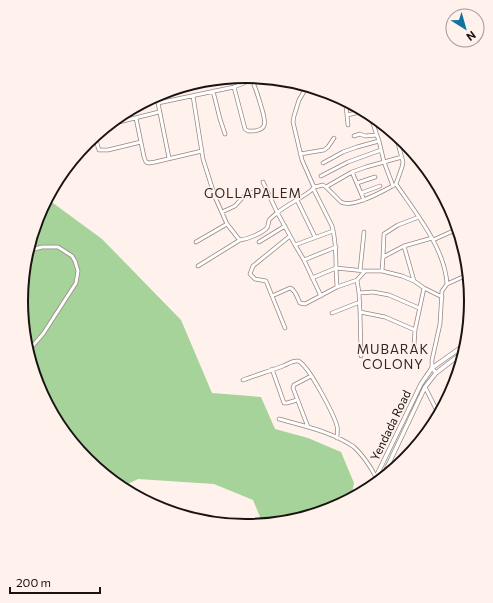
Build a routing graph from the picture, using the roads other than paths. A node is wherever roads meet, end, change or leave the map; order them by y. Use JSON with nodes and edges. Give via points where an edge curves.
{"nodes":[{"id":1,"x":242,"y":83,"type":"edge"},
{"id":2,"x":254,"y":83,"type":"edge"},
{"id":3,"x":234,"y":87,"type":"junction"},
{"id":4,"x":214,"y":91,"type":"junction"},
{"id":5,"x":305,"y":91,"type":"edge"},
{"id":6,"x":193,"y":96,"type":"junction"},
{"id":7,"x":158,"y":102,"type":"edge"},
{"id":8,"x":159,"y":102,"type":"edge"},
{"id":9,"x":345,"y":107,"type":"edge"},
{"id":10,"x":159,"y":112,"type":"junction"},
{"id":11,"x":357,"y":113,"type":"edge"},
{"id":12,"x":347,"y":115,"type":"junction"},
{"id":13,"x":136,"y":118,"type":"junction"},
{"id":14,"x":124,"y":121,"type":"edge"},
{"id":15,"x":373,"y":123,"type":"edge"},
{"id":16,"x":348,"y":125,"type":"dead end"},
{"id":17,"x":225,"y":134,"type":"dead end"},
{"id":18,"x":377,"y":135,"type":"junction"},
{"id":19,"x":354,"y":136,"type":"dead end"},
{"id":20,"x":334,"y":138,"type":"dead end"},
{"id":21,"x":97,"y":142,"type":"edge"},
{"id":22,"x":141,"y":142,"type":"junction"},
{"id":23,"x":379,"y":142,"type":"junction"},
{"id":24,"x":398,"y":144,"type":"edge"},
{"id":25,"x":381,"y":150,"type":"junction"},
{"id":26,"x":202,"y":151,"type":"junction"},
{"id":27,"x":300,"y":154,"type":"junction"},
{"id":28,"x":402,"y":157,"type":"junction"},
{"id":29,"x":169,"y":158,"type":"junction"},
{"id":30,"x":323,"y":162,"type":"dead end"},
{"id":31,"x":384,"y":162,"type":"junction"},
{"id":32,"x":352,"y":172,"type":"junction"},
{"id":33,"x":321,"y":176,"type":"dead end"},
{"id":34,"x":376,"y":177,"type":"dead end"},
{"id":35,"x":263,"y":182,"type":"dead end"},
{"id":36,"x":357,"y":183,"type":"junction"},
{"id":37,"x":394,"y":185,"type":"junction"},
{"id":38,"x":380,"y":186,"type":"dead end"},
{"id":39,"x":314,"y":187,"type":"junction"},
{"id":40,"x":326,"y":187,"type":"junction"},
{"id":41,"x":255,"y":191,"type":"dead end"},
{"id":42,"x":361,"y":193,"type":"junction"},
{"id":43,"x":297,"y":200,"type":"junction"},
{"id":44,"x":364,"y":200,"type":"junction"},
{"id":45,"x":222,"y":212,"type":"junction"},
{"id":46,"x":277,"y":212,"type":"junction"},
{"id":47,"x":418,"y":217,"type":"junction"},
{"id":48,"x":227,"y":224,"type":"junction"},
{"id":49,"x":285,"y":226,"type":"junction"},
{"id":50,"x":333,"y":231,"type":"junction"},
{"id":51,"x":453,"y":231,"type":"edge"},
{"id":52,"x":364,"y":232,"type":"dead end"},
{"id":53,"x":290,"y":236,"type":"junction"},
{"id":54,"x":315,"y":237,"type":"junction"},
{"id":55,"x":432,"y":239,"type":"junction"},
{"id":56,"x":240,"y":240,"type":"junction"},
{"id":57,"x":196,"y":242,"type":"dead end"},
{"id":58,"x":259,"y":242,"type":"dead end"},
{"id":59,"x":295,"y":245,"type":"junction"},
{"id":60,"x":404,"y":246,"type":"junction"},
{"id":61,"x":336,"y":247,"type":"junction"},
{"id":62,"x":34,"y":249,"type":"edge"},
{"id":63,"x":383,"y":257,"type":"junction"},
{"id":64,"x":304,"y":260,"type":"junction"},
{"id":65,"x":198,"y":266,"type":"dead end"},
{"id":66,"x":336,"y":268,"type":"junction"},
{"id":67,"x":363,"y":271,"type":"junction"},
{"id":68,"x":382,"y":271,"type":"junction"},
{"id":69,"x":464,"y":277,"type":"edge"},
{"id":70,"x":312,"y":278,"type":"junction"},
{"id":71,"x":357,"y":280,"type":"junction"},
{"id":72,"x":414,"y":281,"type":"junction"},
{"id":73,"x":447,"y":284,"type":"junction"},
{"id":74,"x":337,"y":287,"type":"junction"},
{"id":75,"x":424,"y":288,"type":"junction"},
{"id":76,"x":359,"y":293,"type":"junction"},
{"id":77,"x":272,"y":296,"type":"junction"},
{"id":78,"x":321,"y":296,"type":"junction"},
{"id":79,"x":442,"y":297,"type":"junction"},
{"id":80,"x":360,"y":302,"type":"junction"},
{"id":81,"x":419,"y":308,"type":"junction"},
{"id":82,"x":360,"y":312,"type":"junction"},
{"id":83,"x":332,"y":313,"type":"dead end"},
{"id":84,"x":285,"y":328,"type":"dead end"},
{"id":85,"x":415,"y":330,"type":"junction"},
{"id":86,"x":32,"y":346,"type":"edge"},
{"id":87,"x":414,"y":346,"type":"dead end"},
{"id":88,"x":460,"y":348,"type":"edge"},
{"id":89,"x":361,"y":356,"type":"dead end"},
{"id":90,"x":458,"y":356,"type":"edge"},
{"id":91,"x":432,"y":368,"type":"junction"},
{"id":92,"x":272,"y":369,"type":"junction"},
{"id":93,"x":436,"y":373,"type":"junction"},
{"id":94,"x":311,"y":376,"type":"junction"},
{"id":95,"x":242,"y":380,"type":"dead end"},
{"id":96,"x":425,"y":387,"type":"junction"},
{"id":97,"x":297,"y":400,"type":"junction"},
{"id":98,"x":436,"y":410,"type":"edge"},
{"id":99,"x":279,"y":419,"type":"dead end"},
{"id":100,"x":308,"y":427,"type":"junction"},
{"id":101,"x":337,"y":438,"type":"junction"},
{"id":102,"x":386,"y":470,"type":"edge"},
{"id":103,"x":376,"y":476,"type":"joint"}],
"edges":[{"from":1,"to":3,"type":"street"},
{"from":2,"to":3,"type":"street","via":[[265,119],[264,126],[257,131],[245,129]]},
{"from":3,"to":4,"type":"street"},
{"from":4,"to":6,"type":"street"},
{"from":4,"to":17,"type":"street"},
{"from":5,"to":27,"type":"street","via":[[293,119]]},
{"from":6,"to":8,"type":"street"},
{"from":6,"to":26,"type":"street"},
{"from":7,"to":10,"type":"street"},
{"from":9,"to":12,"type":"street"},
{"from":10,"to":13,"type":"street"},
{"from":10,"to":29,"type":"street"},
{"from":11,"to":12,"type":"street"},
{"from":12,"to":16,"type":"street"},
{"from":13,"to":14,"type":"street"},
{"from":13,"to":22,"type":"street"},
{"from":15,"to":18,"type":"street"},
{"from":18,"to":19,"type":"street"},
{"from":18,"to":23,"type":"street"},
{"from":20,"to":27,"type":"street","via":[[324,150]]},
{"from":21,"to":22,"type":"street","via":[[99,150],[103,151]]},
{"from":22,"to":29,"type":"street","via":[[146,162],[152,163]]},
{"from":23,"to":25,"type":"street"},
{"from":23,"to":30,"type":"street","via":[[348,150]]},
{"from":24,"to":28,"type":"street"},
{"from":25,"to":31,"type":"street"},
{"from":25,"to":33,"type":"street"},
{"from":26,"to":29,"type":"street"},
{"from":26,"to":45,"type":"street"},
{"from":27,"to":39,"type":"street"},
{"from":28,"to":31,"type":"street"},
{"from":28,"to":37,"type":"street","via":[[402,167]]},
{"from":31,"to":32,"type":"street"},
{"from":31,"to":37,"type":"street"},
{"from":32,"to":36,"type":"street"},
{"from":32,"to":40,"type":"street"},
{"from":34,"to":36,"type":"street"},
{"from":35,"to":46,"type":"street"},
{"from":36,"to":42,"type":"street"},
{"from":37,"to":44,"type":"street"},
{"from":37,"to":47,"type":"street"},
{"from":38,"to":42,"type":"street"},
{"from":39,"to":40,"type":"street"},
{"from":39,"to":43,"type":"street"},
{"from":39,"to":50,"type":"street"},
{"from":40,"to":44,"type":"street","via":[[343,204]]},
{"from":41,"to":45,"type":"street","via":[[243,196],[235,206]]},
{"from":42,"to":44,"type":"street"},
{"from":43,"to":46,"type":"street"},
{"from":43,"to":54,"type":"street"},
{"from":45,"to":48,"type":"street"},
{"from":46,"to":49,"type":"street"},
{"from":46,"to":56,"type":"street","via":[[266,229]]},
{"from":47,"to":55,"type":"street"},
{"from":47,"to":63,"type":"street","via":[[384,234]]},
{"from":48,"to":56,"type":"street"},
{"from":48,"to":57,"type":"street"},
{"from":49,"to":53,"type":"street"},
{"from":49,"to":58,"type":"street"},
{"from":50,"to":54,"type":"street"},
{"from":50,"to":61,"type":"street"},
{"from":51,"to":55,"type":"street"},
{"from":52,"to":67,"type":"street"},
{"from":53,"to":59,"type":"street"},
{"from":53,"to":77,"type":"street","via":[[253,266],[250,274],[255,279],[266,281]]},
{"from":54,"to":59,"type":"street"},
{"from":55,"to":60,"type":"street"},
{"from":55,"to":73,"type":"street","via":[[443,264]]},
{"from":56,"to":65,"type":"street"},
{"from":59,"to":64,"type":"street"},
{"from":60,"to":63,"type":"street"},
{"from":60,"to":72,"type":"street"},
{"from":61,"to":64,"type":"street"},
{"from":61,"to":66,"type":"street"},
{"from":62,"to":86,"type":"street","via":[[58,247],[72,256],[78,271],[76,283]]},
{"from":63,"to":68,"type":"street"},
{"from":64,"to":70,"type":"street"},
{"from":66,"to":67,"type":"street"},
{"from":66,"to":70,"type":"street"},
{"from":66,"to":74,"type":"street"},
{"from":67,"to":68,"type":"street"},
{"from":67,"to":71,"type":"street"},
{"from":68,"to":72,"type":"street"},
{"from":69,"to":73,"type":"street"},
{"from":70,"to":78,"type":"street"},
{"from":71,"to":74,"type":"street"},
{"from":71,"to":76,"type":"street"},
{"from":72,"to":75,"type":"street"},
{"from":73,"to":79,"type":"street","via":[[442,291]]},
{"from":74,"to":78,"type":"street"},
{"from":75,"to":79,"type":"street"},
{"from":75,"to":81,"type":"street"},
{"from":76,"to":80,"type":"street"},
{"from":76,"to":81,"type":"street","via":[[389,295]]},
{"from":77,"to":78,"type":"street","via":[[290,288],[295,291],[300,303],[305,304]]},
{"from":77,"to":84,"type":"street"},
{"from":79,"to":91,"type":"street"},
{"from":80,"to":82,"type":"street"},
{"from":80,"to":83,"type":"street"},
{"from":81,"to":85,"type":"street"},
{"from":82,"to":85,"type":"street","via":[[385,317]]},
{"from":82,"to":89,"type":"street"},
{"from":85,"to":87,"type":"street"},
{"from":88,"to":91,"type":"main road","name":"Yendada Road"},
{"from":90,"to":93,"type":"main road","name":"Yendada Road"},
{"from":91,"to":93,"type":"street"},
{"from":91,"to":103,"type":"main road","name":"Yendada Road","via":[[421,384]]},
{"from":92,"to":94,"type":"street","via":[[298,361]]},
{"from":92,"to":95,"type":"street"},
{"from":92,"to":97,"type":"street","via":[[284,403]]},
{"from":93,"to":96,"type":"main road","name":"Yendada Road"},
{"from":94,"to":97,"type":"street","via":[[294,384]]},
{"from":94,"to":101,"type":"street","via":[[331,410],[337,427]]},
{"from":96,"to":98,"type":"street"},
{"from":96,"to":102,"type":"main road","name":"Yendada Road"},
{"from":97,"to":100,"type":"street"},
{"from":99,"to":100,"type":"street"},
{"from":100,"to":101,"type":"street"},
{"from":101,"to":103,"type":"street","via":[[354,448]]}]}
